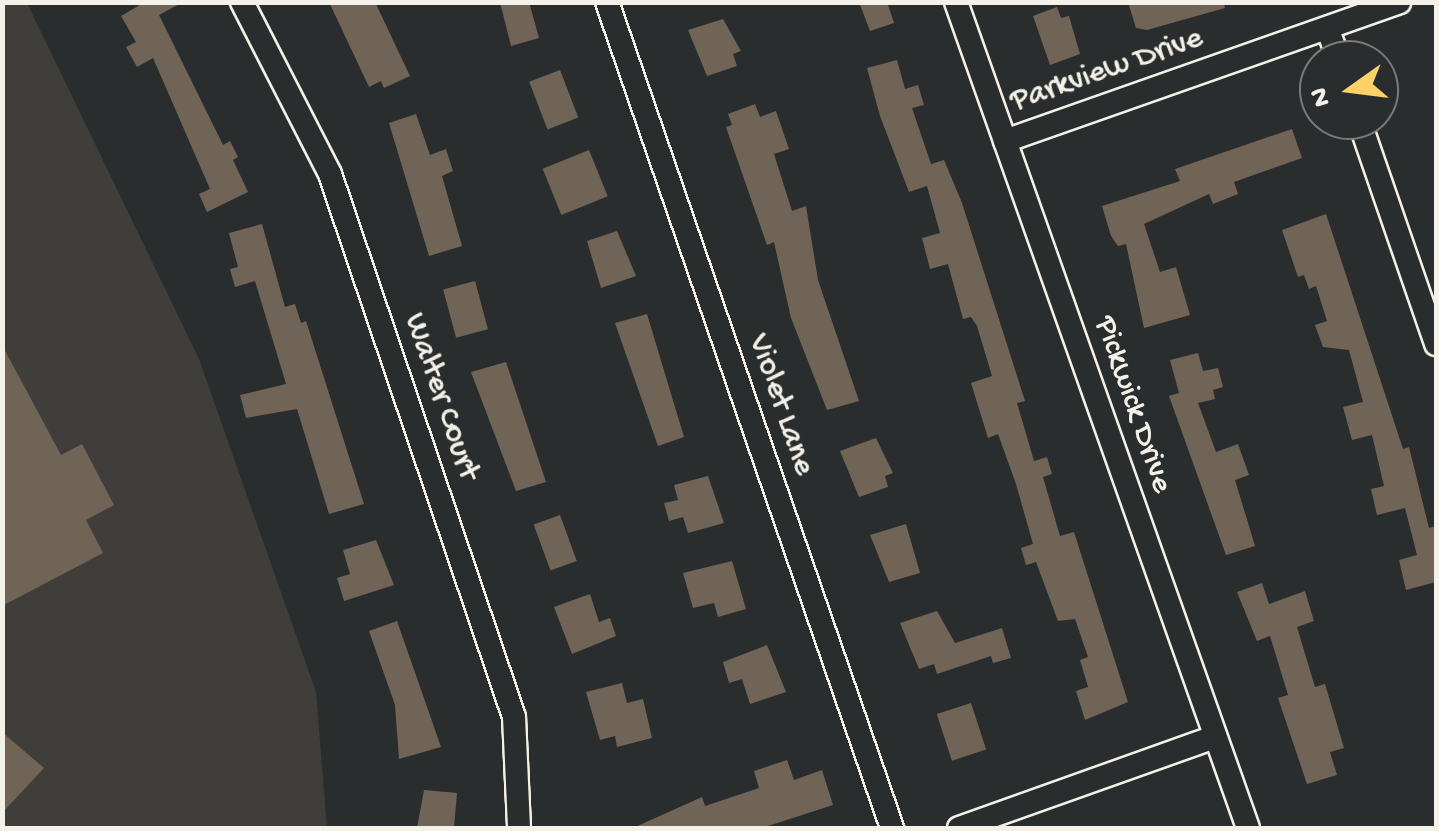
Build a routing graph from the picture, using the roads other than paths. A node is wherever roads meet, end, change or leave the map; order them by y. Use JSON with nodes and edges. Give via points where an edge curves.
{"nodes":[{"id":1,"x":242,"y":2,"type":"edge"},
{"id":2,"x":607,"y":2,"type":"edge"},
{"id":3,"x":956,"y":2,"type":"edge"},
{"id":4,"x":1400,"y":2,"type":"edge"},
{"id":5,"x":1328,"y":30,"type":"junction"},
{"id":6,"x":1331,"y":40,"type":"edge"},
{"id":7,"x":1005,"y":140,"type":"junction"},
{"id":8,"x":1366,"y":140,"type":"edge"},
{"id":9,"x":1436,"y":344,"type":"edge"},
{"id":10,"x":1215,"y":737,"type":"junction"},
{"id":11,"x":519,"y":828,"type":"edge"},
{"id":12,"x":892,"y":828,"type":"edge"},
{"id":13,"x":960,"y":828,"type":"edge"},
{"id":14,"x":1248,"y":828,"type":"edge"}],
"edges":[{"from":1,"to":11,"type":"street","name":"Walter Court","via":[[330,174],[514,717]]},
{"from":2,"to":12,"type":"street","name":"Violet Lane"},
{"from":3,"to":7,"type":"street","name":"Pickwick Drive"},
{"from":4,"to":5,"type":"street","name":"Parkview Drive"},
{"from":5,"to":6,"type":"street"},
{"from":5,"to":7,"type":"street","name":"Parkview Drive"},
{"from":7,"to":10,"type":"street","name":"Pickwick Drive"},
{"from":8,"to":9,"type":"street"},
{"from":10,"to":13,"type":"street"},
{"from":10,"to":14,"type":"street","name":"Pickwick Drive"}]}
